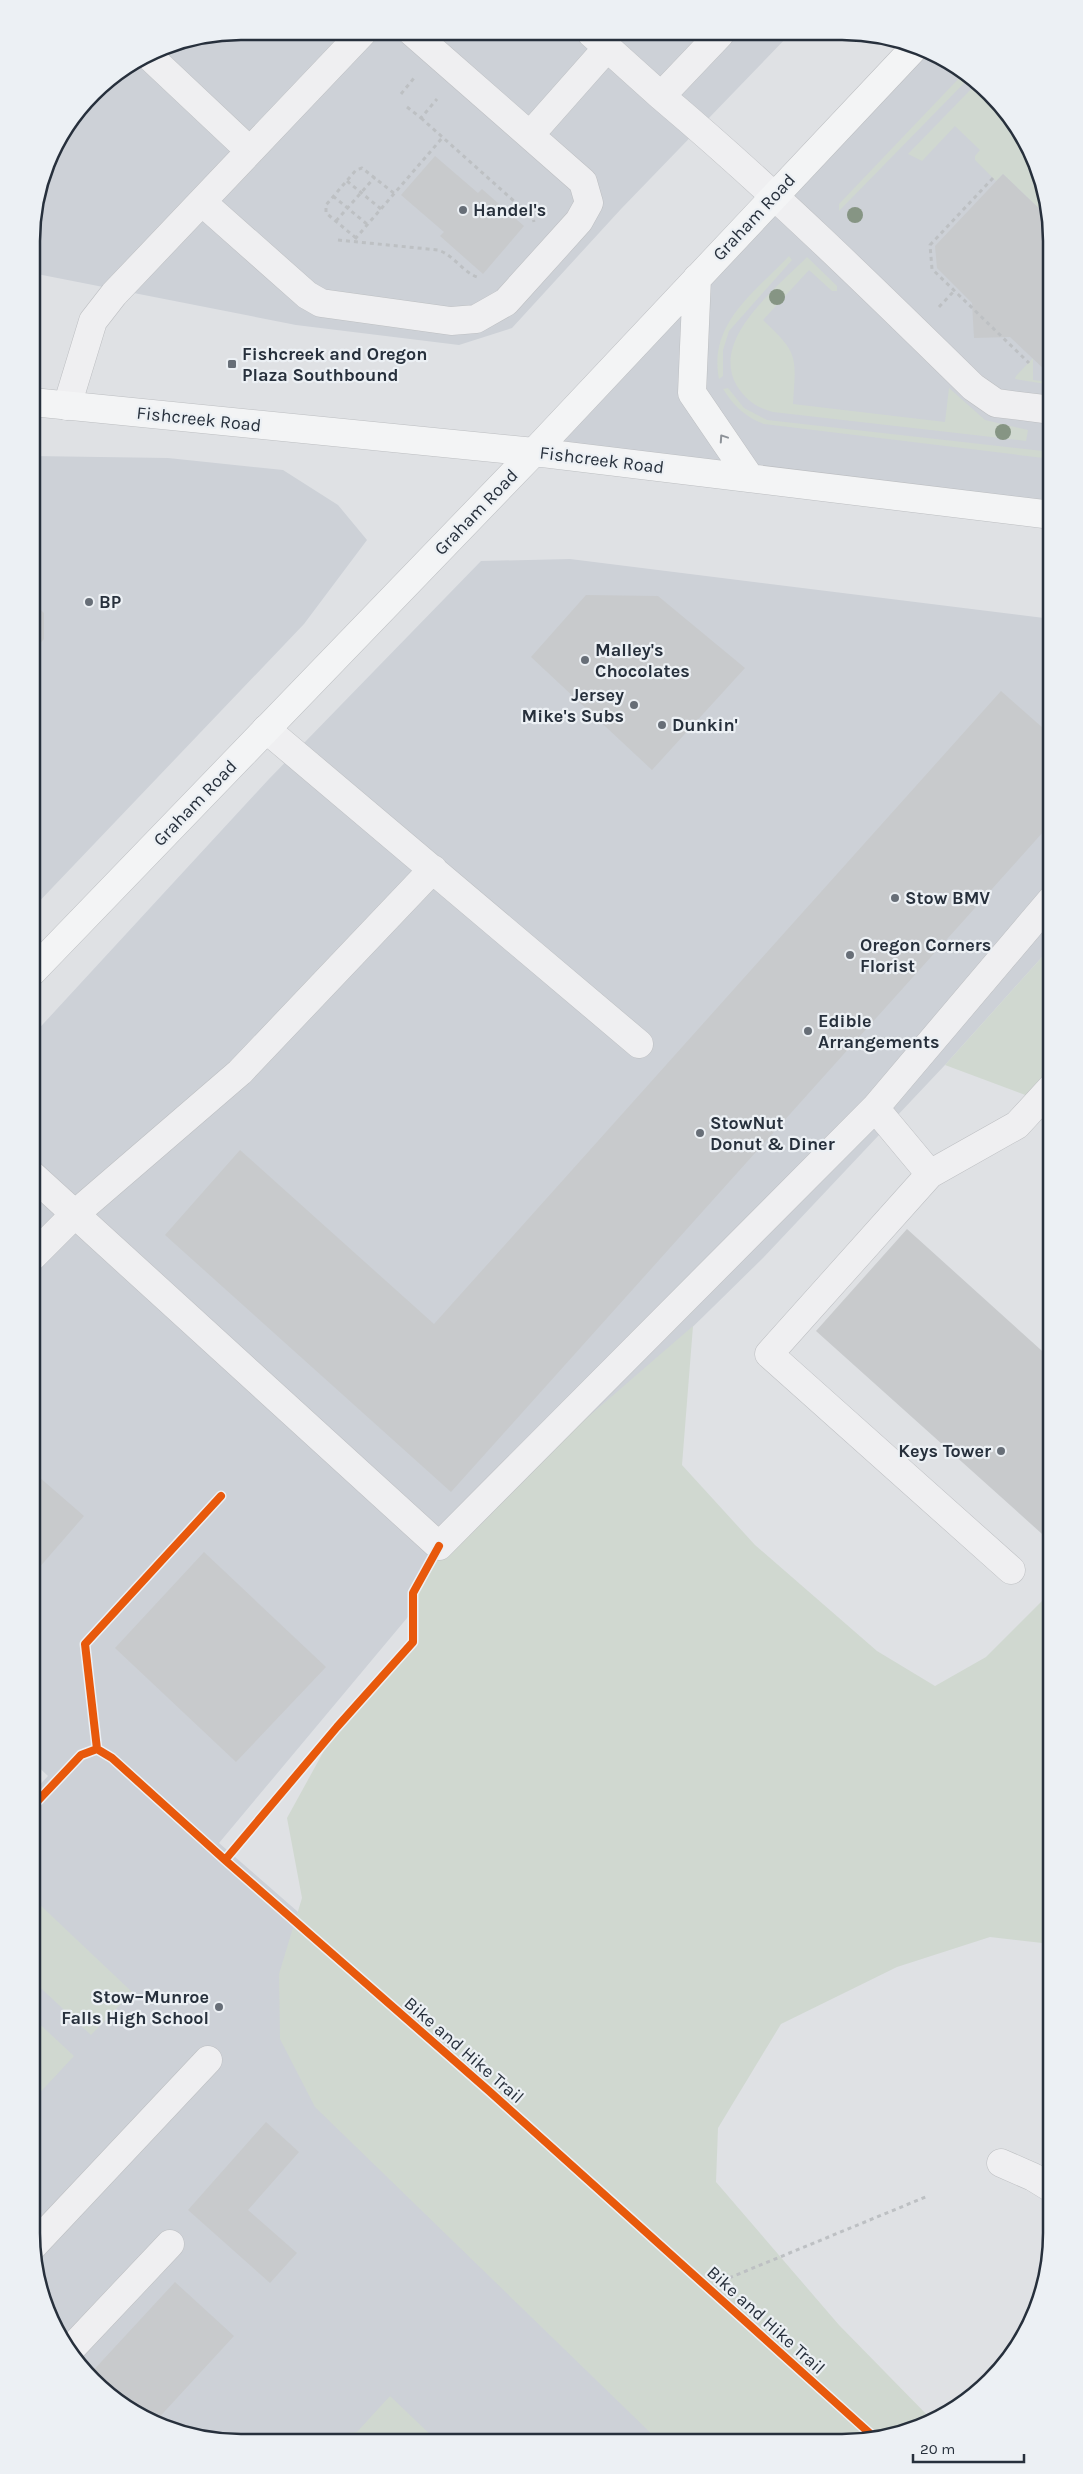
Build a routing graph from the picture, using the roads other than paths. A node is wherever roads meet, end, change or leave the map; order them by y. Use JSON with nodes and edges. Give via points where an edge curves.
{"nodes":[{"id":1,"x":355,"y":40,"type":"edge"},
{"id":2,"x":421,"y":40,"type":"edge"},
{"id":3,"x":714,"y":40,"type":"edge"},
{"id":4,"x":599,"y":41,"type":"edge"},
{"id":5,"x":910,"y":52,"type":"edge"},
{"id":6,"x":154,"y":60,"type":"edge"},
{"id":7,"x":661,"y":96,"type":"junction"},
{"id":8,"x":530,"y":135,"type":"junction"},
{"id":9,"x":250,"y":151,"type":"junction"},
{"id":10,"x":774,"y":194,"type":"junction"},
{"id":11,"x":202,"y":202,"type":"junction"},
{"id":12,"x":697,"y":278,"type":"junction"},
{"id":13,"x":40,"y":403,"type":"edge"},
{"id":14,"x":66,"y":406,"type":"junction"},
{"id":15,"x":1043,"y":409,"type":"edge"},
{"id":16,"x":534,"y":452,"type":"junction"},
{"id":17,"x":750,"y":478,"type":"junction"},
{"id":18,"x":1043,"y":514,"type":"edge"},
{"id":19,"x":266,"y":729,"type":"junction"},
{"id":20,"x":433,"y":869,"type":"junction"},
{"id":21,"x":1043,"y":910,"type":"edge"},
{"id":22,"x":40,"y":964,"type":"edge"},
{"id":23,"x":639,"y":1044,"type":"dead end"},
{"id":24,"x":1043,"y":1097,"type":"edge"},
{"id":25,"x":875,"y":1108,"type":"junction"},
{"id":26,"x":930,"y":1174,"type":"junction"},
{"id":27,"x":40,"y":1181,"type":"edge"},
{"id":28,"x":76,"y":1214,"type":"junction"},
{"id":29,"x":40,"y":1250,"type":"edge"},
{"id":30,"x":1011,"y":1570,"type":"dead end"},
{"id":31,"x":208,"y":2060,"type":"dead end"},
{"id":32,"x":1000,"y":2164,"type":"dead end"},
{"id":33,"x":1043,"y":2183,"type":"edge"},
{"id":34,"x":40,"y":2239,"type":"edge"},
{"id":35,"x":170,"y":2244,"type":"dead end"},
{"id":36,"x":74,"y":2345,"type":"edge"}],
"edges":[{"from":1,"to":9,"type":"street"},
{"from":2,"to":8,"type":"street"},
{"from":3,"to":7,"type":"street"},
{"from":4,"to":7,"type":"street"},
{"from":4,"to":8,"type":"street"},
{"from":5,"to":10,"type":"main road","name":"Graham Road"},
{"from":6,"to":9,"type":"street"},
{"from":7,"to":10,"type":"street"},
{"from":8,"to":11,"type":"street","via":[[583,182],[589,203],[579,221],[506,302],[476,319],[451,321],[321,303],[307,295]]},
{"from":9,"to":11,"type":"street"},
{"from":10,"to":12,"type":"main road","name":"Graham Road"},
{"from":10,"to":15,"type":"street","via":[[973,387],[996,403]]},
{"from":11,"to":14,"type":"street","via":[[114,294],[93,321]]},
{"from":12,"to":16,"type":"main road","name":"Graham Road"},
{"from":17,"to":12,"type":"main road","one_way":true,"via":[[692,393]]},
{"from":13,"to":14,"type":"main road","name":"Fishcreek Road"},
{"from":14,"to":16,"type":"main road","name":"Fishcreek Road"},
{"from":16,"to":17,"type":"main road","name":"Fishcreek Road"},
{"from":16,"to":19,"type":"main road","name":"Graham Road"},
{"from":17,"to":18,"type":"main road","name":"Fishcreek Road"},
{"from":19,"to":20,"type":"street"},
{"from":19,"to":22,"type":"main road","name":"Graham Road"},
{"from":20,"to":23,"type":"street"},
{"from":20,"to":28,"type":"street","via":[[240,1072]]},
{"from":21,"to":25,"type":"street"},
{"from":24,"to":26,"type":"street","via":[[1017,1125]]},
{"from":25,"to":26,"type":"street"},
{"from":25,"to":28,"type":"street","via":[[439,1546]]},
{"from":26,"to":30,"type":"street","via":[[769,1354]]},
{"from":27,"to":28,"type":"street"},
{"from":28,"to":29,"type":"street"},
{"from":31,"to":34,"type":"street"},
{"from":32,"to":33,"type":"street"},
{"from":35,"to":36,"type":"street"}]}
